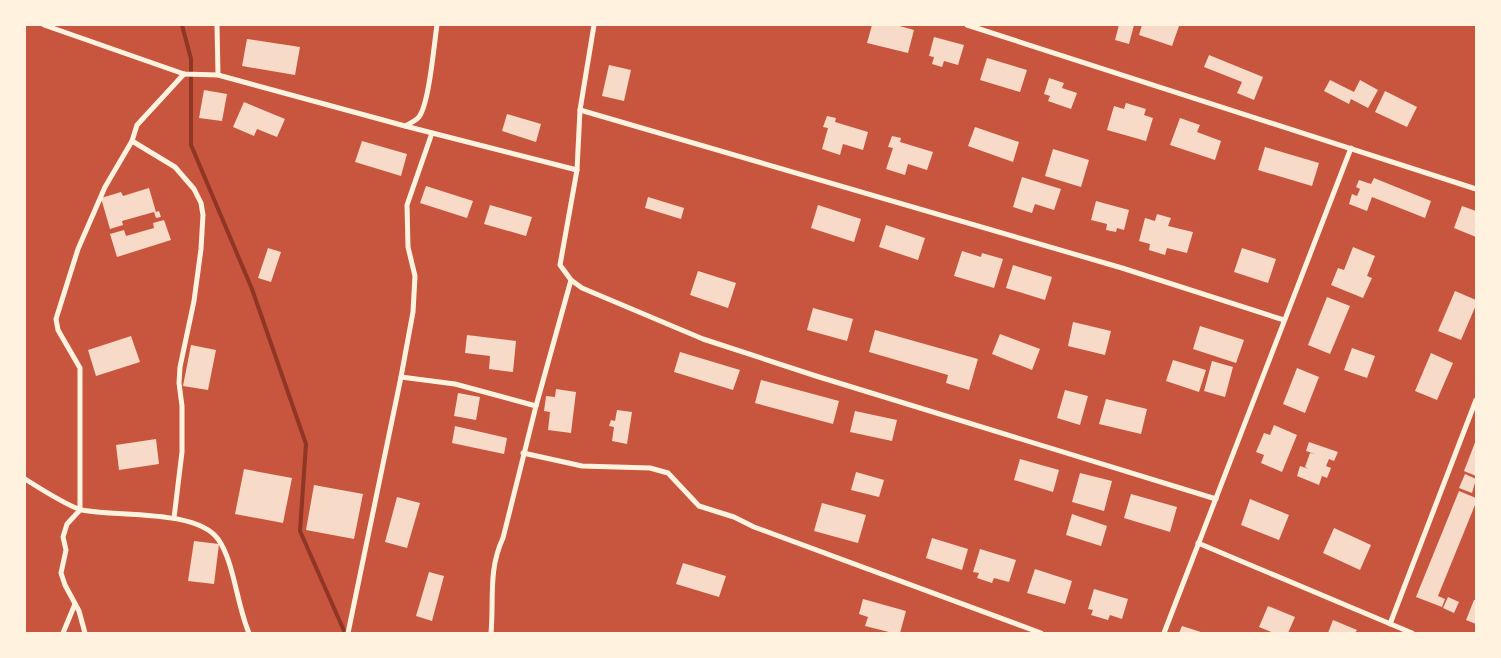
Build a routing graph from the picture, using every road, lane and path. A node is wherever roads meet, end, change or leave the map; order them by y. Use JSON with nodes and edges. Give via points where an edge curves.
{"nodes":[{"id":1,"x":44,"y":25,"type":"edge"},
{"id":2,"x":217,"y":25,"type":"edge"},
{"id":3,"x":437,"y":25,"type":"edge"},
{"id":4,"x":594,"y":25,"type":"edge"},
{"id":5,"x":967,"y":25,"type":"edge"},
{"id":6,"x":184,"y":74,"type":"junction"},
{"id":7,"x":218,"y":75,"type":"junction"},
{"id":8,"x":580,"y":110,"type":"junction"},
{"id":9,"x":405,"y":126,"type":"junction"},
{"id":10,"x":432,"y":133,"type":"junction"},
{"id":11,"x":132,"y":141,"type":"junction"},
{"id":12,"x":1351,"y":148,"type":"junction"},
{"id":13,"x":577,"y":170,"type":"junction"},
{"id":14,"x":1476,"y":189,"type":"edge"},
{"id":15,"x":571,"y":280,"type":"junction"},
{"id":16,"x":1284,"y":320,"type":"junction"},
{"id":17,"x":401,"y":377,"type":"junction"},
{"id":18,"x":1476,"y":400,"type":"edge"},
{"id":19,"x":536,"y":406,"type":"junction"},
{"id":20,"x":523,"y":453,"type":"junction"},
{"id":21,"x":25,"y":479,"type":"edge"},
{"id":22,"x":1216,"y":499,"type":"junction"},
{"id":23,"x":80,"y":510,"type":"junction"},
{"id":24,"x":174,"y":518,"type":"junction"},
{"id":25,"x":1198,"y":543,"type":"junction"},
{"id":26,"x":75,"y":604,"type":"junction"},
{"id":27,"x":1390,"y":624,"type":"junction"},
{"id":28,"x":63,"y":633,"type":"edge"},
{"id":29,"x":85,"y":633,"type":"edge"},
{"id":30,"x":249,"y":633,"type":"edge"},
{"id":31,"x":348,"y":633,"type":"edge"},
{"id":32,"x":491,"y":633,"type":"edge"},
{"id":33,"x":1041,"y":633,"type":"edge"},
{"id":34,"x":1164,"y":633,"type":"edge"},
{"id":35,"x":1412,"y":633,"type":"edge"}],
"edges":[{"from":1,"to":6,"type":"street"},
{"from":2,"to":7,"type":"street"},
{"from":3,"to":9,"type":"street","via":[[427,96],[419,117]]},
{"from":4,"to":8,"type":"street"},
{"from":5,"to":12,"type":"street"},
{"from":6,"to":7,"type":"street"},
{"from":6,"to":11,"type":"street","via":[[137,125]]},
{"from":7,"to":9,"type":"street"},
{"from":8,"to":13,"type":"street"},
{"from":8,"to":16,"type":"street","via":[[1122,268]]},
{"from":9,"to":10,"type":"street"},
{"from":10,"to":13,"type":"street"},
{"from":10,"to":17,"type":"street","via":[[407,206],[408,247],[415,276],[413,312]]},
{"from":11,"to":23,"type":"street","via":[[105,187],[78,249],[56,319],[58,330],[80,368]]},
{"from":11,"to":24,"type":"street","via":[[175,167],[194,189],[201,203],[200,258],[180,367],[182,452]]},
{"from":12,"to":14,"type":"street"},
{"from":12,"to":16,"type":"street"},
{"from":13,"to":15,"type":"street","via":[[560,265]]},
{"from":15,"to":19,"type":"street"},
{"from":15,"to":22,"type":"street","via":[[582,288],[703,338],[825,379]]},
{"from":16,"to":22,"type":"street"},
{"from":17,"to":19,"type":"street","via":[[455,384]]},
{"from":17,"to":31,"type":"street"},
{"from":18,"to":27,"type":"street"},
{"from":19,"to":20,"type":"street"},
{"from":20,"to":32,"type":"street","via":[[492,574]]},
{"from":20,"to":33,"type":"street","via":[[582,466],[650,468],[668,473],[699,506]]},
{"from":21,"to":23,"type":"street"},
{"from":22,"to":25,"type":"street"},
{"from":23,"to":24,"type":"street"},
{"from":23,"to":26,"type":"street","via":[[67,524],[61,573]]},
{"from":24,"to":30,"type":"street","via":[[203,526],[217,538],[225,553]]},
{"from":25,"to":27,"type":"street"},
{"from":25,"to":34,"type":"street"},
{"from":26,"to":28,"type":"street"},
{"from":26,"to":29,"type":"street"},
{"from":27,"to":35,"type":"street"}]}
